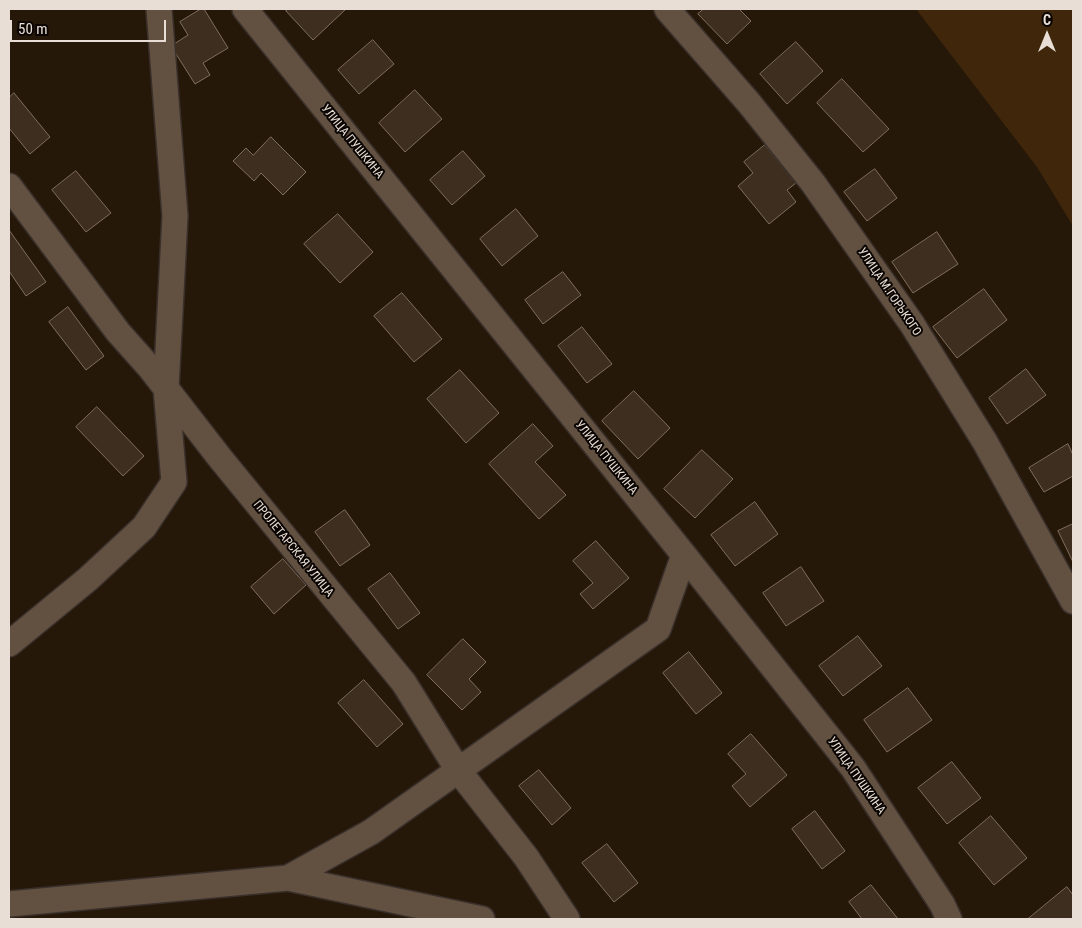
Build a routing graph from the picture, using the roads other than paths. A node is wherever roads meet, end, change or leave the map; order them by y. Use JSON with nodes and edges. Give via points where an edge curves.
{"nodes":[{"id":1,"x":159,"y":9,"type":"edge"},
{"id":2,"x":245,"y":9,"type":"edge"},
{"id":3,"x":667,"y":9,"type":"edge"},
{"id":4,"x":9,"y":186,"type":"edge"},
{"id":5,"x":166,"y":389,"type":"junction"},
{"id":6,"x":684,"y":555,"type":"junction"},
{"id":7,"x":1073,"y":601,"type":"edge"},
{"id":8,"x":9,"y":644,"type":"edge"},
{"id":9,"x":458,"y":770,"type":"junction"},
{"id":10,"x":288,"y":878,"type":"junction"},
{"id":11,"x":9,"y":904,"type":"edge"},
{"id":12,"x":482,"y":919,"type":"edge"},
{"id":13,"x":567,"y":919,"type":"edge"},
{"id":14,"x":949,"y":919,"type":"edge"}],
"edges":[{"from":1,"to":5,"type":"street","via":[[175,216]]},
{"from":2,"to":6,"type":"street","name":"УЛИЦА ПУШКИНА"},
{"from":3,"to":7,"type":"street","name":"УЛИЦА М.ГОРЬКОГО","via":[[813,183],[912,324],[984,442]]},
{"from":4,"to":5,"type":"street","name":"ПРОЛЕТАРСКАЯ УЛИЦА","via":[[118,332]]},
{"from":5,"to":8,"type":"street","via":[[174,482],[144,527],[88,579]]},
{"from":5,"to":9,"type":"street","name":"ПРОЛЕТАРСКАЯ УЛИЦА","via":[[404,683]]},
{"from":6,"to":9,"type":"street","via":[[658,629]]},
{"from":6,"to":14,"type":"street","name":"УЛИЦА ПУШКИНА","via":[[853,768]]},
{"from":9,"to":10,"type":"street","via":[[371,832]]},
{"from":9,"to":13,"type":"street","name":"ПРОЛЕТАРСКАЯ УЛИЦА","via":[[526,857]]},
{"from":10,"to":11,"type":"street"},
{"from":10,"to":12,"type":"street"}]}
